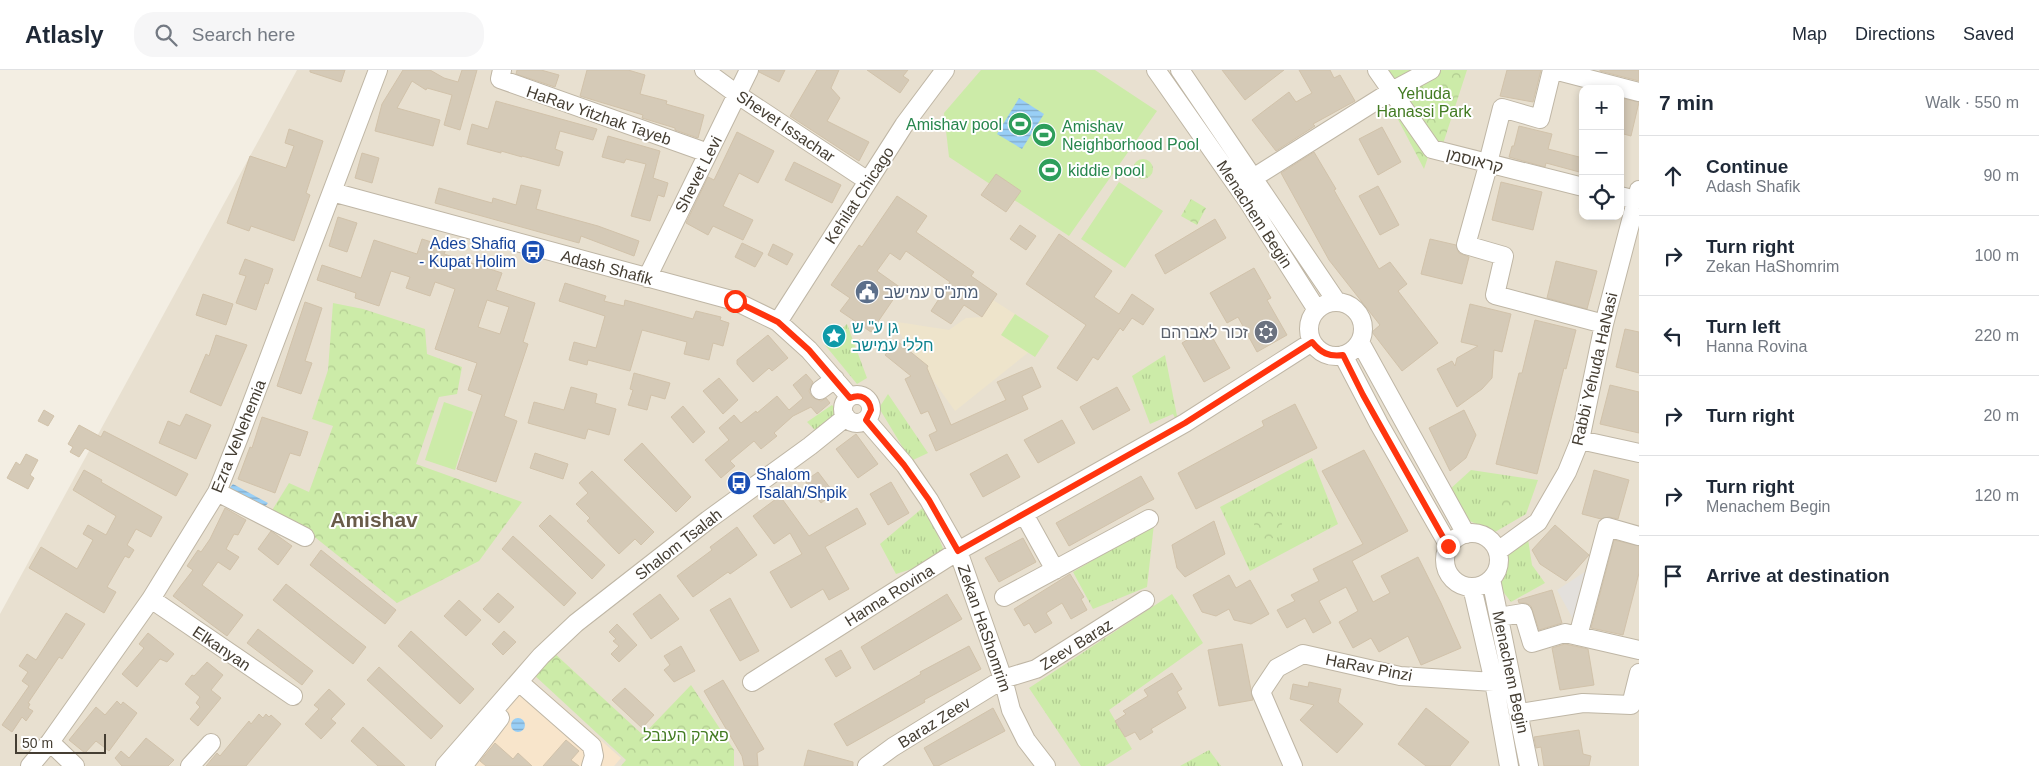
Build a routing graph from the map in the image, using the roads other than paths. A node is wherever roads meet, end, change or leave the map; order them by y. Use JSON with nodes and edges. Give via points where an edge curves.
{"nodes":[{"id":1,"x":378,"y":70,"type":"edge"},
{"id":2,"x":502,"y":70,"type":"edge"},
{"id":3,"x":704,"y":70,"type":"edge"},
{"id":4,"x":749,"y":70,"type":"edge"},
{"id":5,"x":945,"y":70,"type":"edge"},
{"id":6,"x":1156,"y":70,"type":"edge"},
{"id":7,"x":1180,"y":70,"type":"edge"},
{"id":8,"x":1377,"y":70,"type":"edge"},
{"id":9,"x":1431,"y":70,"type":"edge"},
{"id":10,"x":1553,"y":70,"type":"edge"},
{"id":11,"x":1390,"y":92,"type":"junction"},
{"id":12,"x":1639,"y":92,"type":"edge"},
{"id":13,"x":738,"y":95,"type":"junction"},
{"id":14,"x":708,"y":153,"type":"junction"},
{"id":15,"x":1490,"y":155,"type":"dead end"},
{"id":16,"x":1486,"y":173,"type":"dead end"},
{"id":17,"x":1253,"y":178,"type":"junction"},
{"id":18,"x":868,"y":181,"type":"junction"},
{"id":19,"x":1579,"y":186,"type":"edge"},
{"id":20,"x":332,"y":192,"type":"junction"},
{"id":21,"x":1632,"y":196,"type":"edge"},
{"id":22,"x":647,"y":278,"type":"junction"},
{"id":23,"x":1338,"y":302,"type":"junction"},
{"id":24,"x":1317,"y":310,"type":"junction"},
{"id":25,"x":778,"y":322,"type":"junction"},
{"id":26,"x":1604,"y":324,"type":"junction"},
{"id":27,"x":1312,"y":342,"type":"junction"},
{"id":28,"x":1360,"y":342,"type":"junction"},
{"id":29,"x":1343,"y":355,"type":"junction"},
{"id":30,"x":835,"y":379,"type":"junction"},
{"id":31,"x":820,"y":390,"type":"dead end"},
{"id":32,"x":850,"y":398,"type":"junction"},
{"id":33,"x":846,"y":417,"type":"junction"},
{"id":34,"x":866,"y":420,"type":"junction"},
{"id":35,"x":1580,"y":440,"type":"junction"},
{"id":36,"x":1639,"y":453,"type":"edge"},
{"id":37,"x":217,"y":492,"type":"junction"},
{"id":38,"x":1024,"y":514,"type":"junction"},
{"id":39,"x":1149,"y":519,"type":"dead end"},
{"id":40,"x":1466,"y":534,"type":"junction"},
{"id":41,"x":1639,"y":536,"type":"edge"},
{"id":42,"x":305,"y":537,"type":"dead end"},
{"id":43,"x":1448,"y":546,"type":"junction"},
{"id":44,"x":958,"y":551,"type":"junction"},
{"id":45,"x":1498,"y":551,"type":"junction"},
{"id":46,"x":1055,"y":570,"type":"junction"},
{"id":47,"x":1492,"y":578,"type":"junction"},
{"id":48,"x":1472,"y":587,"type":"junction"},
{"id":49,"x":1004,"y":597,"type":"dead end"},
{"id":50,"x":151,"y":599,"type":"junction"},
{"id":51,"x":1145,"y":600,"type":"dead end"},
{"id":52,"x":1500,"y":617,"type":"junction"},
{"id":53,"x":1578,"y":636,"type":"junction"},
{"id":54,"x":1639,"y":650,"type":"edge"},
{"id":55,"x":1639,"y":673,"type":"edge"},
{"id":56,"x":1003,"y":679,"type":"junction"},
{"id":57,"x":519,"y":682,"type":"junction"},
{"id":58,"x":752,"y":682,"type":"dead end"},
{"id":59,"x":1494,"y":682,"type":"junction"},
{"id":60,"x":293,"y":696,"type":"dead end"},
{"id":61,"x":1520,"y":713,"type":"junction"},
{"id":62,"x":50,"y":742,"type":"junction"},
{"id":63,"x":211,"y":743,"type":"dead end"},
{"id":64,"x":30,"y":766,"type":"edge"},
{"id":65,"x":75,"y":766,"type":"edge"},
{"id":66,"x":190,"y":766,"type":"edge"},
{"id":67,"x":445,"y":766,"type":"edge"},
{"id":68,"x":463,"y":766,"type":"edge"},
{"id":69,"x":591,"y":766,"type":"edge"},
{"id":70,"x":867,"y":766,"type":"edge"},
{"id":71,"x":1046,"y":766,"type":"edge"},
{"id":72,"x":1293,"y":766,"type":"edge"},
{"id":73,"x":1509,"y":766,"type":"edge"},
{"id":74,"x":1529,"y":766,"type":"edge"}],
"edges":[{"from":1,"to":20,"type":"street","name":"Ezra VeNehemia"},
{"from":2,"to":14,"type":"street","name":"HaRav Yitzhak Tayeb","via":[[500,79]]},
{"from":3,"to":13,"type":"street","name":"Shevet Issachar"},
{"from":4,"to":13,"type":"street","name":"Shevet Levi"},
{"from":5,"to":18,"type":"street","name":"Kehilat Chicago"},
{"from":6,"to":24,"type":"street","name":"Menachem Begin","via":[[1247,200]]},
{"from":7,"to":17,"type":"street","name":"Menachem Begin"},
{"from":8,"to":11,"type":"street","name":"קראוסמן"},
{"from":9,"to":11,"type":"street"},
{"from":10,"to":12,"type":"street"},
{"from":10,"to":15,"type":"street","via":[[1540,119],[1502,108]]},
{"from":11,"to":17,"type":"street"},
{"from":11,"to":19,"type":"street","name":"קראוסמן","via":[[1432,149]]},
{"from":13,"to":14,"type":"street","name":"Shevet Levi"},
{"from":13,"to":18,"type":"street","name":"Shevet Issachar"},
{"from":14,"to":22,"type":"street","name":"Shevet Levi"},
{"from":16,"to":26,"type":"street","via":[[1466,245],[1504,256],[1495,295]]},
{"from":17,"to":23,"type":"street","name":"Menachem Begin"},
{"from":18,"to":25,"type":"street","name":"Kehilat Chicago"},
{"from":20,"to":22,"type":"street","name":"Adash Shafik"},
{"from":20,"to":37,"type":"street","name":"Ezra VeNehemia"},
{"from":21,"to":26,"type":"street","name":"Rabbi Yehuda HaNasi"},
{"from":22,"to":25,"type":"street","name":"Adash Shafik","via":[[735,301]]},
{"from":23,"to":24,"type":"street"},
{"from":23,"to":28,"type":"street","via":[[1358,313],[1363,328]]},
{"from":24,"to":27,"type":"street","via":[[1309,324]]},
{"from":25,"to":30,"type":"street","name":"Adash Shafik"},
{"from":26,"to":35,"type":"street","name":"Rabbi Yehuda HaNasi"},
{"from":27,"to":29,"type":"street","via":[[1326,354]]},
{"from":27,"to":38,"type":"street","name":"Hanna Rovina","via":[[1185,423]]},
{"from":28,"to":29,"type":"street"},
{"from":28,"to":40,"type":"street"},
{"from":29,"to":43,"type":"street"},
{"from":30,"to":31,"type":"street"},
{"from":30,"to":32,"type":"street","name":"Adash Shafik"},
{"from":32,"to":33,"type":"street","via":[[844,408]]},
{"from":32,"to":34,"type":"street","via":[[861,396],[868,400],[871,410]]},
{"from":33,"to":34,"type":"street","via":[[856,423]]},
{"from":33,"to":57,"type":"street","name":"Shalom Tsalah","via":[[576,624],[541,656]]},
{"from":34,"to":44,"type":"street","name":"Zekan HaShomrim","via":[[929,500]]},
{"from":35,"to":36,"type":"street"},
{"from":35,"to":45,"type":"street","name":"Rabbi Yehuda HaNasi","via":[[1567,472],[1538,522]]},
{"from":37,"to":42,"type":"street"},
{"from":37,"to":50,"type":"street","name":"Ezra VeNehemia"},
{"from":38,"to":44,"type":"street","name":"Hanna Rovina"},
{"from":38,"to":46,"type":"street"},
{"from":39,"to":46,"type":"street"},
{"from":40,"to":43,"type":"street"},
{"from":40,"to":45,"type":"street","via":[[1488,538]]},
{"from":41,"to":53,"type":"street","via":[[1607,527],[1601,561]]},
{"from":43,"to":48,"type":"street","via":[[1445,564],[1448,573],[1462,585]]},
{"from":44,"to":56,"type":"street","name":"Zekan HaShomrim"},
{"from":44,"to":58,"type":"street","name":"Hanna Rovina"},
{"from":45,"to":47,"type":"street","via":[[1498,566]]},
{"from":46,"to":49,"type":"street"},
{"from":47,"to":48,"type":"street"},
{"from":47,"to":52,"type":"street","name":"Menachem Begin"},
{"from":48,"to":59,"type":"street","name":"Menachem Begin"},
{"from":50,"to":60,"type":"street","name":"Elkanyan"},
{"from":50,"to":62,"type":"street","name":"Ezra VeNehemia"},
{"from":51,"to":56,"type":"street","name":"Zeev Baraz","via":[[1036,669]]},
{"from":52,"to":53,"type":"street","via":[[1522,613],[1532,643],[1565,633]]},
{"from":52,"to":61,"type":"street","name":"Menachem Begin"},
{"from":53,"to":54,"type":"street"},
{"from":55,"to":61,"type":"street","via":[[1631,706],[1583,703]]},
{"from":56,"to":70,"type":"street","name":"Baraz Zeev"},
{"from":56,"to":71,"type":"street","name":"Zekan HaShomrim","via":[[1011,710],[1026,740]]},
{"from":57,"to":67,"type":"street","name":"Shalom Tsalah"},
{"from":57,"to":68,"type":"street","name":"Shalom Tsalah","via":[[495,726]]},
{"from":57,"to":69,"type":"street","via":[[592,746]]},
{"from":59,"to":72,"type":"street","name":"HaRav Pinzi","via":[[1400,676],[1303,654],[1277,668],[1261,692]]},
{"from":59,"to":73,"type":"street","name":"Menachem Begin"},
{"from":61,"to":74,"type":"street","name":"Menachem Begin"},
{"from":62,"to":64,"type":"street","name":"Ezra VeNehemia"},
{"from":62,"to":65,"type":"street"},
{"from":63,"to":66,"type":"street"}]}
